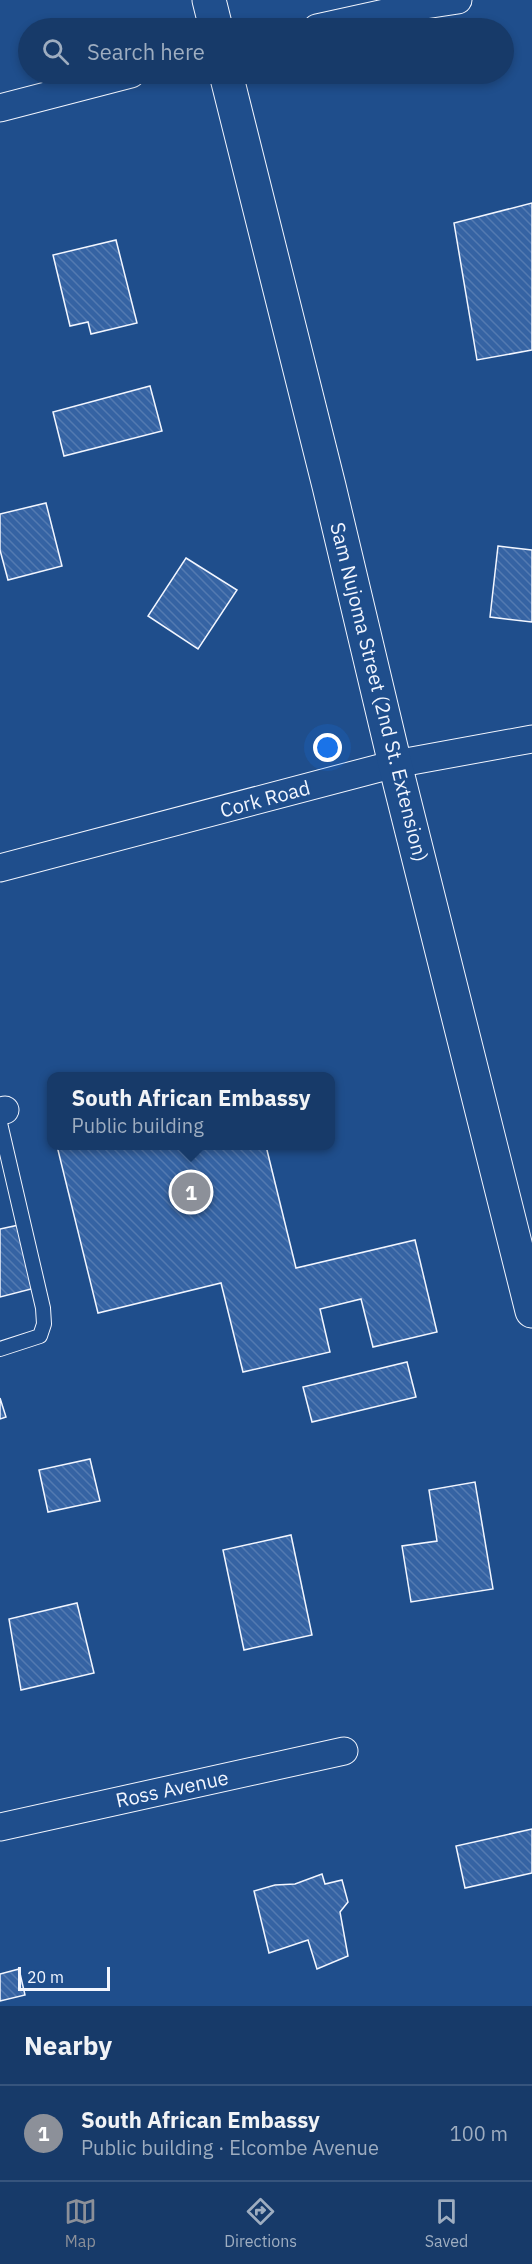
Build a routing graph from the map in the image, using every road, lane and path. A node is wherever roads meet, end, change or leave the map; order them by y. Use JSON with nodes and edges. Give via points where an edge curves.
{"nodes":[{"id":1,"x":209,"y":0,"type":"edge"},
{"id":2,"x":458,"y":0,"type":"edge"},
{"id":3,"x":214,"y":18,"type":"edge"},
{"id":4,"x":362,"y":18,"type":"edge"},
{"id":5,"x":92,"y":84,"type":"edge"},
{"id":6,"x":228,"y":84,"type":"edge"},
{"id":7,"x":0,"y":108,"type":"edge"},
{"id":8,"x":532,"y":739,"type":"edge"},
{"id":9,"x":395,"y":764,"type":"junction"},
{"id":10,"x":0,"y":868,"type":"edge"},
{"id":11,"x":2,"y":1114,"type":"edge"},
{"id":12,"x":532,"y":1311,"type":"edge"},
{"id":13,"x":0,"y":1349,"type":"edge"},
{"id":14,"x":344,"y":1751,"type":"dead end"},
{"id":15,"x":0,"y":1827,"type":"edge"}],
"edges":[{"from":1,"to":3,"type":"highway"},
{"from":2,"to":4,"type":"street"},
{"from":5,"to":7,"type":"street"},
{"from":6,"to":9,"type":"highway","name":"Sam Nujoma Street (2nd St. Extension)"},
{"from":8,"to":9,"type":"street","name":"Cork Road"},
{"from":9,"to":10,"type":"street","name":"Cork Road"},
{"from":9,"to":12,"type":"highway","name":"Sam Nujoma Street (2nd St. Extension)"},
{"from":11,"to":13,"type":"lane","via":[[44,1324],[40,1336]]},
{"from":14,"to":15,"type":"street","name":"Ross Avenue"}]}
